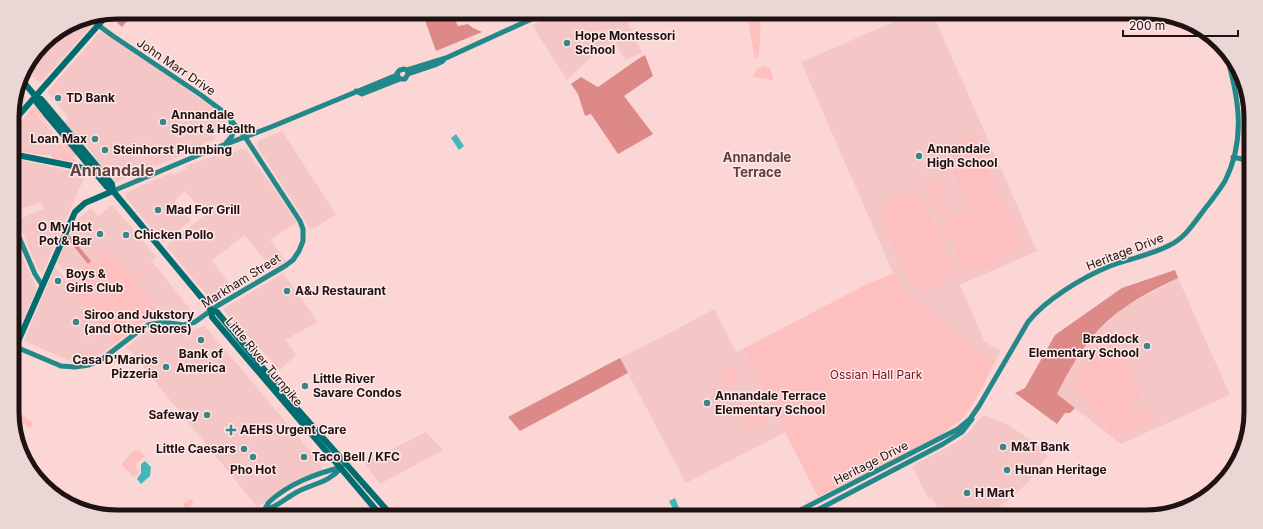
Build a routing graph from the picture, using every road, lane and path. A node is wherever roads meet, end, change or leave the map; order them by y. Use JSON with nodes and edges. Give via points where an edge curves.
{"nodes":[{"id":1,"x":532,"y":19,"type":"edge"},
{"id":2,"x":102,"y":20,"type":"edge"},
{"id":3,"x":95,"y":21,"type":"edge"},
{"id":4,"x":98,"y":25,"type":"junction"},
{"id":5,"x":1229,"y":65,"type":"edge"},
{"id":6,"x":407,"y":72,"type":"junction"},
{"id":7,"x":399,"y":77,"type":"junction"},
{"id":8,"x":25,"y":84,"type":"edge"},
{"id":9,"x":36,"y":97,"type":"junction"},
{"id":10,"x":225,"y":113,"type":"junction"},
{"id":11,"x":19,"y":115,"type":"edge"},
{"id":12,"x":245,"y":137,"type":"junction"},
{"id":13,"x":224,"y":145,"type":"junction"},
{"id":14,"x":19,"y":155,"type":"edge"},
{"id":15,"x":1233,"y":156,"type":"junction"},
{"id":16,"x":1244,"y":159,"type":"edge"},
{"id":17,"x":93,"y":170,"type":"junction"},
{"id":18,"x":113,"y":191,"type":"junction"},
{"id":19,"x":303,"y":229,"type":"joint"},
{"id":20,"x":19,"y":237,"type":"edge"},
{"id":21,"x":42,"y":285,"type":"junction"},
{"id":22,"x":211,"y":310,"type":"junction"},
{"id":23,"x":19,"y":340,"type":"edge"},
{"id":24,"x":19,"y":348,"type":"edge"},
{"id":25,"x":979,"y":406,"type":"junction"},
{"id":26,"x":912,"y":453,"type":"junction"},
{"id":27,"x":915,"y":459,"type":"junction"},
{"id":28,"x":344,"y":466,"type":"junction"},
{"id":29,"x":264,"y":510,"type":"joint"},
{"id":30,"x":377,"y":510,"type":"edge"},
{"id":31,"x":386,"y":510,"type":"edge"},
{"id":32,"x":801,"y":510,"type":"edge"},
{"id":33,"x":817,"y":510,"type":"edge"}],
"edges":[{"from":1,"to":6,"type":"street","via":[[435,65]]},
{"from":2,"to":4,"type":"main road"},
{"from":3,"to":4,"type":"street","name":"John Marr Drive"},
{"from":4,"to":9,"type":"main road"},
{"from":4,"to":10,"type":"street","name":"John Marr Drive"},
{"from":5,"to":15,"type":"street","name":"Heritage Drive","via":[[1238,109],[1238,133]]},
{"from":6,"to":7,"type":"street","via":[[406,78]]},
{"from":6,"to":7,"type":"street","via":[[404,69],[400,70]]},
{"from":7,"to":12,"type":"street","via":[[356,91]]},
{"from":8,"to":9,"type":"main road","name":"Little River Turnpike"},
{"from":9,"to":11,"type":"main road"},
{"from":9,"to":17,"type":"main road","name":"Little River Turnpike","via":[[37,103]]},
{"from":9,"to":18,"type":"main road","name":"Little River Turnpike","via":[[41,99],[96,164],[112,184]]},
{"from":10,"to":12,"type":"street","name":"John Marr Drive"},
{"from":10,"to":13,"type":"street","via":[[234,130]]},
{"from":12,"to":13,"type":"street"},
{"from":12,"to":19,"type":"street","name":"John Marr Drive"},
{"from":13,"to":18,"type":"street"},
{"from":14,"to":17,"type":"main road"},
{"from":15,"to":16,"type":"street"},
{"from":15,"to":25,"type":"street","name":"Heritage Drive","via":[[1221,187],[1188,231],[1177,241],[1092,274],[1036,312]]},
{"from":17,"to":18,"type":"main road","name":"Little River Turnpike"},
{"from":18,"to":21,"type":"main road","via":[[85,203],[75,212]]},
{"from":18,"to":22,"type":"main road","name":"Little River Turnpike"},
{"from":19,"to":22,"type":"street","name":"Markham Street","via":[[302,244],[293,260]]},
{"from":20,"to":21,"type":"street"},
{"from":21,"to":23,"type":"main road"},
{"from":22,"to":24,"type":"street","name":"Markham Street","via":[[190,324],[162,322],[148,325],[107,357],[89,365],[61,366]]},
{"from":22,"to":28,"type":"main road","name":"Little River Turnpike","via":[[217,312]]},
{"from":25,"to":26,"type":"street","name":"Heritage Drive","via":[[970,419],[958,429]]},
{"from":25,"to":27,"type":"street","name":"Heritage Drive","via":[[962,432]]},
{"from":26,"to":27,"type":"street"},
{"from":26,"to":32,"type":"street","name":"Heritage Drive"},
{"from":27,"to":33,"type":"street","name":"Heritage Drive"},
{"from":28,"to":29,"type":"street","via":[[327,480],[299,491],[272,508]]},
{"from":28,"to":29,"type":"street","via":[[300,481],[268,503]]},
{"from":28,"to":30,"type":"main road","name":"Little River Turnpike"},
{"from":28,"to":31,"type":"main road","name":"Little River Turnpike"}]}
